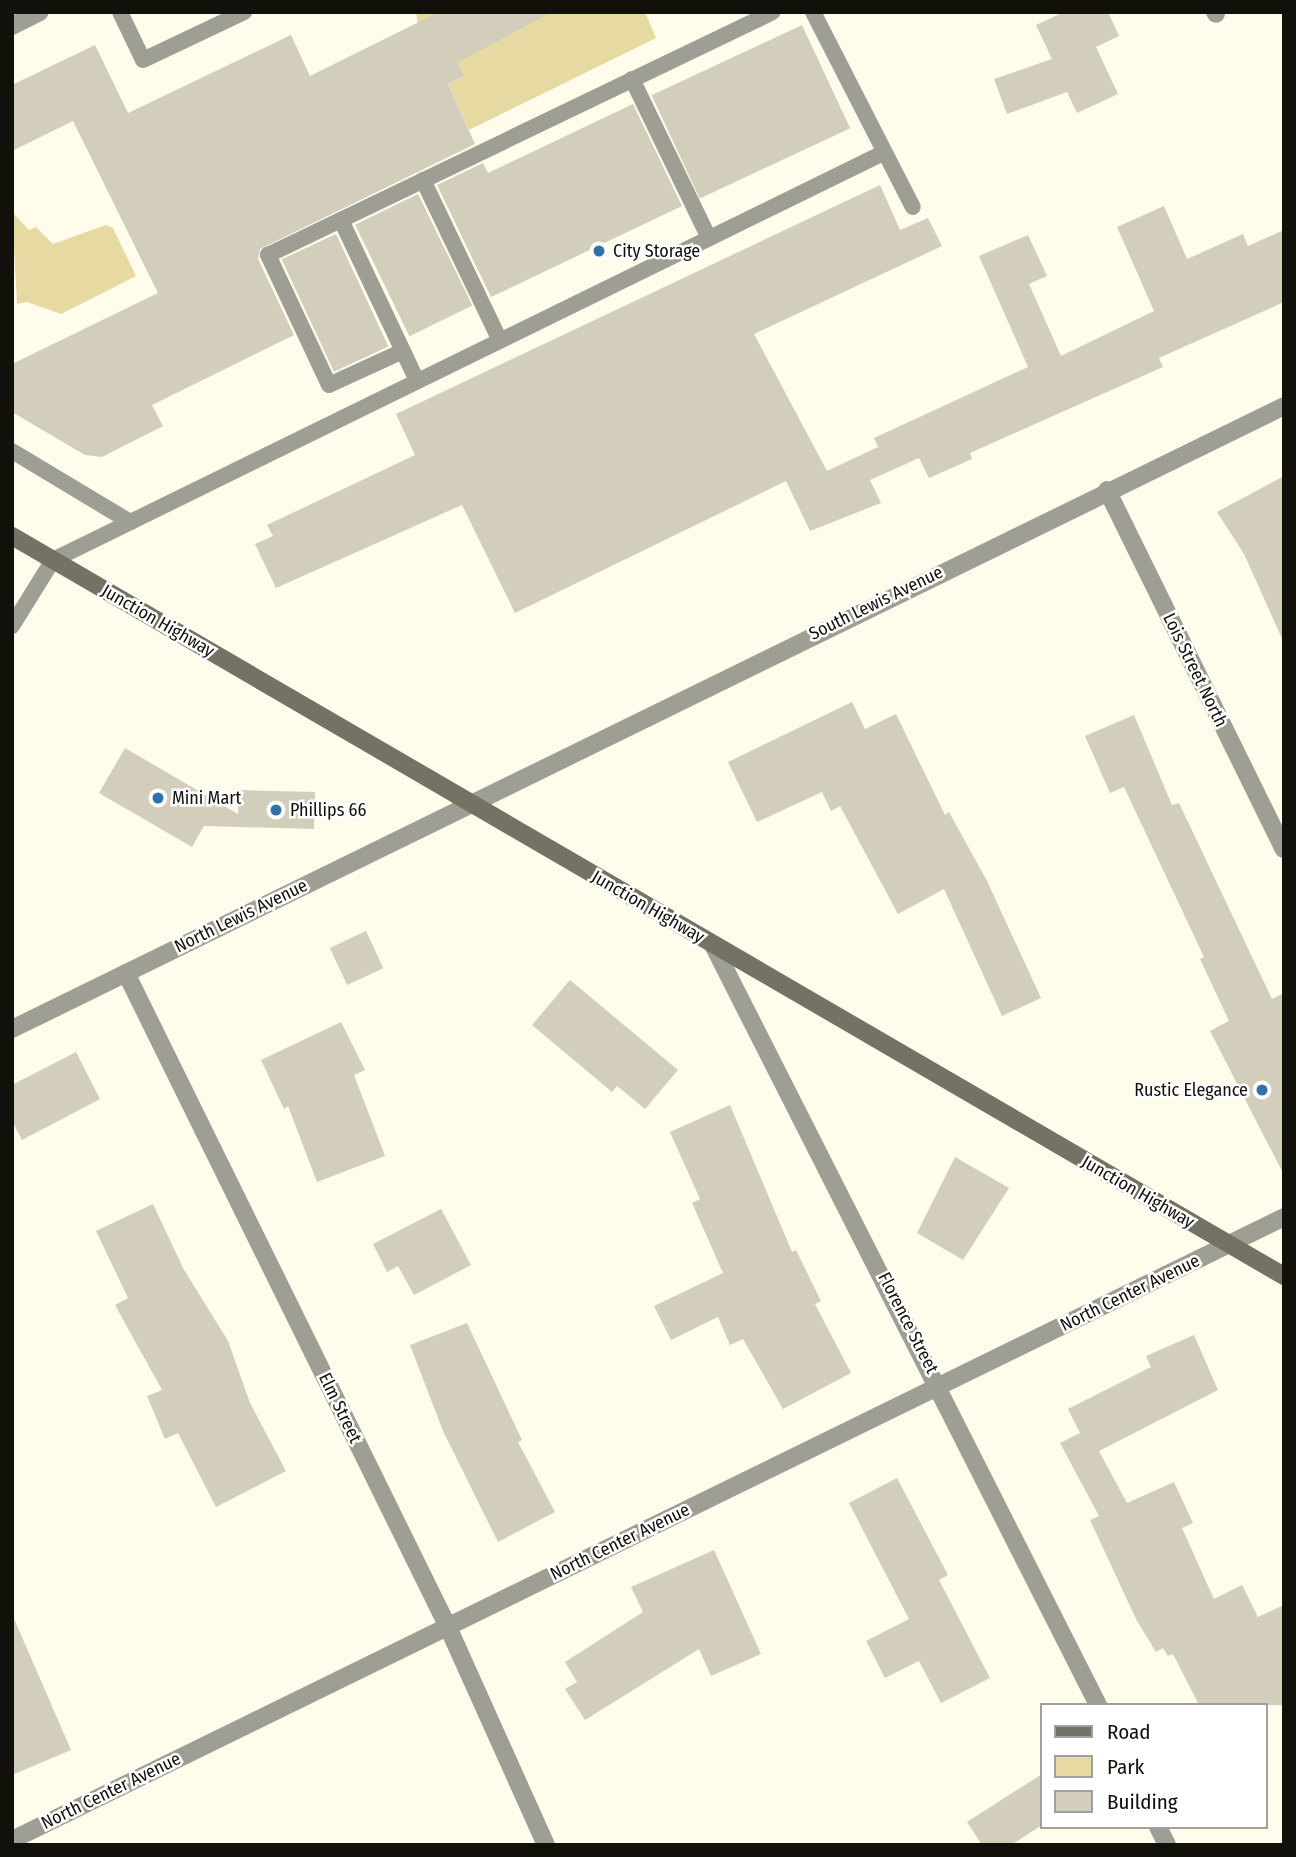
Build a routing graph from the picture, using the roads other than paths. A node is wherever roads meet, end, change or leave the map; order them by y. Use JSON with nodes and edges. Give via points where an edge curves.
{"nodes":[{"id":1,"x":40,"y":12,"type":"edge"},
{"id":2,"x":120,"y":12,"type":"edge"},
{"id":3,"x":244,"y":12,"type":"edge"},
{"id":4,"x":773,"y":12,"type":"edge"},
{"id":5,"x":813,"y":12,"type":"edge"},
{"id":6,"x":12,"y":26,"type":"edge"},
{"id":7,"x":632,"y":79,"type":"junction"},
{"id":8,"x":883,"y":153,"type":"junction"},
{"id":9,"x":423,"y":180,"type":"junction"},
{"id":10,"x":913,"y":207,"type":"dead end"},
{"id":11,"x":341,"y":220,"type":"junction"},
{"id":12,"x":709,"y":238,"type":"junction"},
{"id":13,"x":500,"y":341,"type":"junction"},
{"id":14,"x":403,"y":351,"type":"junction"},
{"id":15,"x":417,"y":381,"type":"junction"},
{"id":16,"x":1284,"y":405,"type":"edge"},
{"id":17,"x":12,"y":451,"type":"edge"},
{"id":18,"x":1107,"y":490,"type":"junction"},
{"id":19,"x":130,"y":522,"type":"junction"},
{"id":20,"x":12,"y":536,"type":"edge"},
{"id":21,"x":53,"y":560,"type":"junction"},
{"id":22,"x":12,"y":625,"type":"edge"},
{"id":23,"x":470,"y":803,"type":"junction"},
{"id":24,"x":1284,"y":849,"type":"edge"},
{"id":25,"x":713,"y":945,"type":"junction"},
{"id":26,"x":126,"y":974,"type":"junction"},
{"id":27,"x":12,"y":1029,"type":"edge"},
{"id":28,"x":1284,"y":1217,"type":"edge"},
{"id":29,"x":1228,"y":1245,"type":"junction"},
{"id":30,"x":1284,"y":1276,"type":"edge"},
{"id":31,"x":940,"y":1386,"type":"junction"},
{"id":32,"x":447,"y":1627,"type":"junction"},
{"id":33,"x":1097,"y":1703,"type":"edge"},
{"id":34,"x":1159,"y":1829,"type":"edge"},
{"id":35,"x":12,"y":1840,"type":"edge"},
{"id":36,"x":546,"y":1845,"type":"edge"},
{"id":37,"x":1167,"y":1845,"type":"edge"}],
"edges":[{"from":1,"to":6,"type":"street"},
{"from":2,"to":3,"type":"lane","via":[[143,60]]},
{"from":4,"to":7,"type":"lane"},
{"from":5,"to":8,"type":"lane"},
{"from":7,"to":9,"type":"lane"},
{"from":7,"to":12,"type":"lane"},
{"from":8,"to":10,"type":"lane"},
{"from":8,"to":12,"type":"lane"},
{"from":9,"to":11,"type":"lane"},
{"from":9,"to":13,"type":"lane"},
{"from":11,"to":14,"type":"lane"},
{"from":11,"to":14,"type":"lane","via":[[268,255],[318,362],[330,386]]},
{"from":12,"to":13,"type":"lane"},
{"from":13,"to":15,"type":"lane"},
{"from":14,"to":15,"type":"lane"},
{"from":15,"to":19,"type":"lane"},
{"from":16,"to":18,"type":"street","name":"South Lewis Avenue"},
{"from":17,"to":19,"type":"lane"},
{"from":18,"to":23,"type":"street","name":"South Lewis Avenue"},
{"from":18,"to":24,"type":"street","name":"Lois Street North"},
{"from":19,"to":21,"type":"lane"},
{"from":20,"to":21,"type":"main road","name":"Junction Highway"},
{"from":21,"to":22,"type":"lane"},
{"from":21,"to":23,"type":"main road","name":"Junction Highway"},
{"from":23,"to":25,"type":"main road","name":"Junction Highway"},
{"from":23,"to":26,"type":"street","name":"North Lewis Avenue"},
{"from":25,"to":29,"type":"main road","name":"Junction Highway"},
{"from":25,"to":31,"type":"street","name":"Florence Street"},
{"from":26,"to":27,"type":"street","name":"North Lewis Avenue"},
{"from":26,"to":32,"type":"street","name":"Elm Street"},
{"from":28,"to":29,"type":"street","name":"North Center Avenue"},
{"from":29,"to":30,"type":"main road","name":"Junction Highway"},
{"from":29,"to":31,"type":"street","name":"North Center Avenue"},
{"from":31,"to":32,"type":"street","name":"North Center Avenue"},
{"from":31,"to":33,"type":"street","name":"Florence Street"},
{"from":32,"to":35,"type":"street","name":"North Center Avenue"},
{"from":32,"to":36,"type":"street","name":"Elm Street"},
{"from":34,"to":37,"type":"street"}]}
